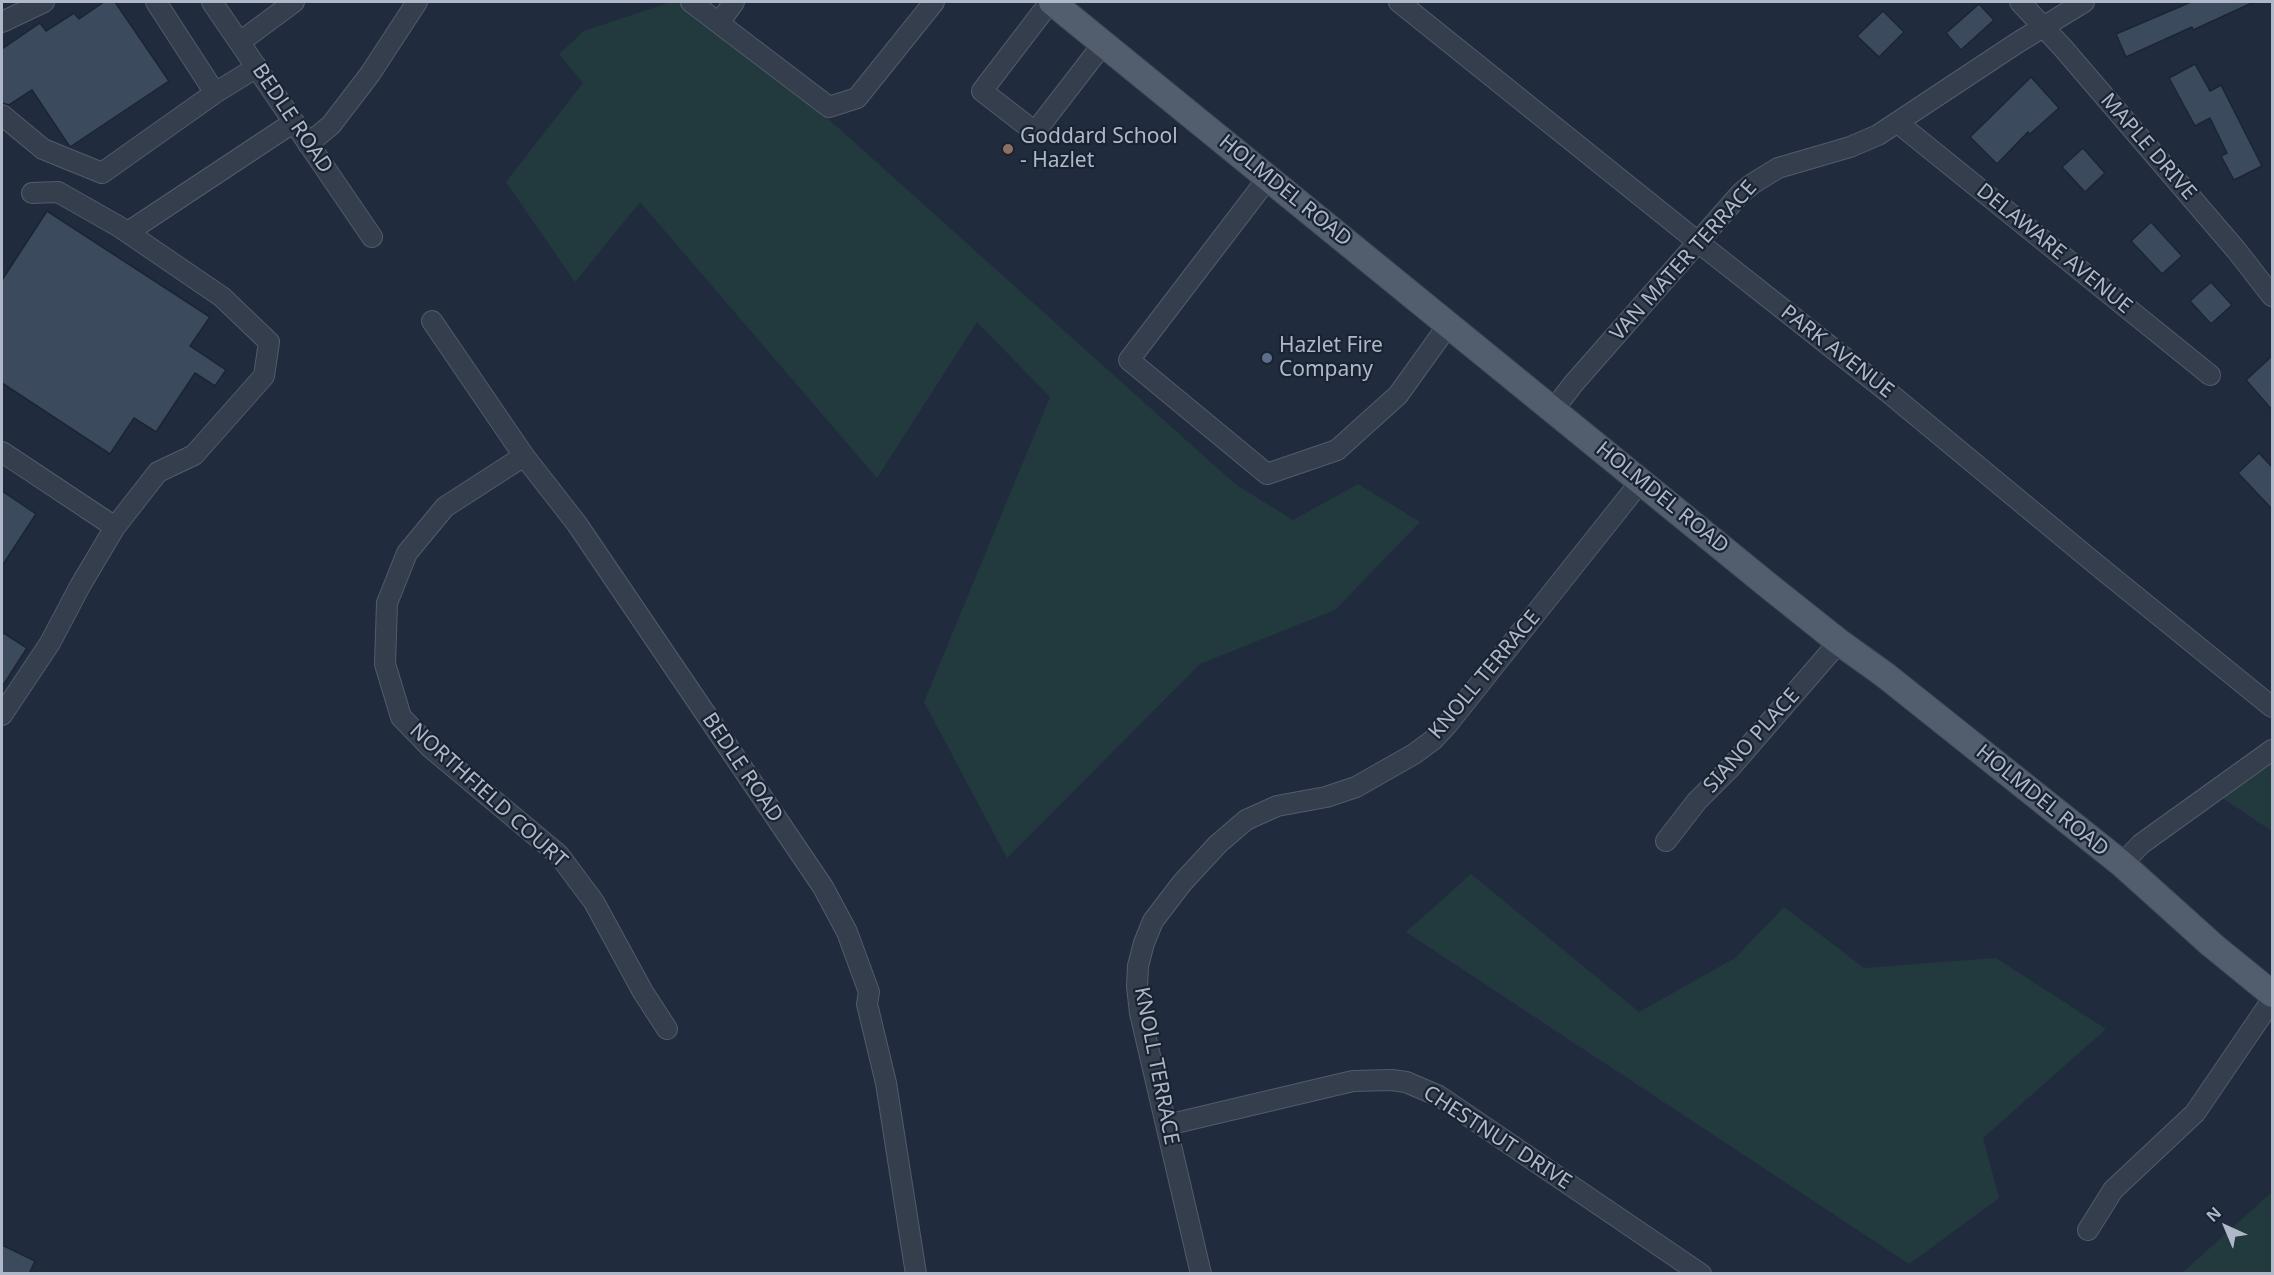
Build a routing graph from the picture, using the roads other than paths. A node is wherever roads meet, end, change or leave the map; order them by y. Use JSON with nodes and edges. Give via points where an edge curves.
{"nodes":[{"id":1,"x":44,"y":2,"type":"edge"},
{"id":2,"x":156,"y":2,"type":"edge"},
{"id":3,"x":212,"y":2,"type":"edge"},
{"id":4,"x":294,"y":2,"type":"edge"},
{"id":5,"x":417,"y":2,"type":"edge"},
{"id":6,"x":691,"y":2,"type":"edge"},
{"id":7,"x":734,"y":2,"type":"edge"},
{"id":8,"x":934,"y":2,"type":"edge"},
{"id":9,"x":1051,"y":2,"type":"edge"},
{"id":10,"x":1399,"y":2,"type":"edge"},
{"id":11,"x":2020,"y":2,"type":"edge"},
{"id":12,"x":2084,"y":2,"type":"edge"},
{"id":13,"x":2,"y":22,"type":"edge"},
{"id":14,"x":719,"y":23,"type":"junction"},
{"id":15,"x":2044,"y":27,"type":"junction"},
{"id":16,"x":240,"y":42,"type":"junction"},
{"id":17,"x":1103,"y":44,"type":"junction"},
{"id":18,"x":257,"y":67,"type":"junction"},
{"id":19,"x":215,"y":93,"type":"junction"},
{"id":20,"x":2,"y":115,"type":"edge"},
{"id":21,"x":294,"y":122,"type":"junction"},
{"id":22,"x":1898,"y":123,"type":"junction"},
{"id":23,"x":308,"y":144,"type":"junction"},
{"id":24,"x":1268,"y":178,"type":"junction"},
{"id":25,"x":32,"y":193,"type":"dead end"},
{"id":26,"x":128,"y":232,"type":"junction"},
{"id":27,"x":372,"y":237,"type":"dead end"},
{"id":28,"x":1698,"y":242,"type":"junction"},
{"id":29,"x":2272,"y":296,"type":"edge"},
{"id":30,"x":432,"y":321,"type":"dead end"},
{"id":31,"x":1449,"y":324,"type":"junction"},
{"id":32,"x":2210,"y":375,"type":"dead end"},
{"id":33,"x":1554,"y":409,"type":"junction"},
{"id":34,"x":2,"y":452,"type":"edge"},
{"id":35,"x":524,"y":456,"type":"junction"},
{"id":36,"x":1641,"y":481,"type":"junction"},
{"id":37,"x":115,"y":527,"type":"junction"},
{"id":38,"x":1839,"y":642,"type":"junction"},
{"id":39,"x":2272,"y":707,"type":"edge"},
{"id":40,"x":2,"y":715,"type":"edge"},
{"id":41,"x":2272,"y":750,"type":"edge"},
{"id":42,"x":1666,"y":841,"type":"dead end"},
{"id":43,"x":2121,"y":864,"type":"junction"},
{"id":44,"x":2272,"y":994,"type":"edge"},
{"id":45,"x":2272,"y":1000,"type":"edge"},
{"id":46,"x":667,"y":1029,"type":"dead end"},
{"id":47,"x":1167,"y":1125,"type":"junction"},
{"id":48,"x":2088,"y":1230,"type":"dead end"},
{"id":49,"x":916,"y":1274,"type":"edge"},
{"id":50,"x":1201,"y":1274,"type":"edge"},
{"id":51,"x":1701,"y":1274,"type":"edge"}],
"edges":[{"from":1,"to":13,"type":"street"},
{"from":2,"to":19,"type":"street"},
{"from":3,"to":16,"type":"street","name":"BEDLE ROAD"},
{"from":4,"to":16,"type":"street"},
{"from":5,"to":23,"type":"street","via":[[332,125]]},
{"from":6,"to":14,"type":"street"},
{"from":7,"to":14,"type":"street"},
{"from":8,"to":14,"type":"street","via":[[856,98],[829,107]]},
{"from":9,"to":17,"type":"main road","name":"HOLMDEL ROAD"},
{"from":9,"to":17,"type":"street","via":[[982,91],[1035,132]]},
{"from":10,"to":28,"type":"street","name":"PARK AVENUE"},
{"from":11,"to":15,"type":"street","name":"MAPLE DRIVE"},
{"from":12,"to":15,"type":"street","name":"VAN MATER TERRACE"},
{"from":15,"to":22,"type":"street","name":"VAN MATER TERRACE"},
{"from":15,"to":29,"type":"street","name":"MAPLE DRIVE"},
{"from":16,"to":18,"type":"street","name":"BEDLE ROAD"},
{"from":17,"to":24,"type":"main road","name":"HOLMDEL ROAD"},
{"from":18,"to":19,"type":"street"},
{"from":18,"to":21,"type":"street","name":"BEDLE ROAD"},
{"from":19,"to":20,"type":"street","via":[[102,172],[43,149]]},
{"from":21,"to":23,"type":"street","name":"BEDLE ROAD"},
{"from":21,"to":26,"type":"street"},
{"from":22,"to":28,"type":"street","name":"VAN MATER TERRACE","via":[[1850,147],[1763,176],[1741,193]]},
{"from":22,"to":32,"type":"street","name":"DELAWARE AVENUE"},
{"from":23,"to":27,"type":"street","name":"BEDLE ROAD"},
{"from":24,"to":31,"type":"main road","name":"HOLMDEL ROAD"},
{"from":24,"to":31,"type":"street","via":[[1129,360],[1267,474],[1337,450],[1398,395]]},
{"from":25,"to":26,"type":"street","via":[[58,192]]},
{"from":26,"to":37,"type":"street","via":[[222,297],[269,342],[264,376],[194,454],[158,472]]},
{"from":28,"to":33,"type":"street","name":"VAN MATER TERRACE"},
{"from":28,"to":39,"type":"street","name":"PARK AVENUE"},
{"from":30,"to":35,"type":"street","name":"BEDLE ROAD"},
{"from":31,"to":33,"type":"main road","name":"HOLMDEL ROAD"},
{"from":33,"to":36,"type":"main road","name":"HOLMDEL ROAD"},
{"from":34,"to":37,"type":"street"},
{"from":35,"to":46,"type":"street","name":"NORTHFIELD COURT","via":[[445,507],[407,553],[387,603],[386,664],[401,717],[431,748],[559,855],[594,902]]},
{"from":35,"to":49,"type":"street","name":"BEDLE ROAD","via":[[577,524],[823,887],[847,932],[869,992],[867,1004],[886,1083]]},
{"from":36,"to":38,"type":"main road","name":"HOLMDEL ROAD"},
{"from":36,"to":47,"type":"street","name":"KNOLL TERRACE","via":[[1433,740],[1356,787],[1277,806],[1246,820],[1218,844],[1165,904],[1144,943],[1137,986]]},
{"from":37,"to":40,"type":"street","via":[[50,643]]},
{"from":38,"to":42,"type":"street","name":"SIANO PLACE"},
{"from":38,"to":43,"type":"main road","name":"HOLMDEL ROAD"},
{"from":41,"to":43,"type":"street","via":[[2141,844]]},
{"from":43,"to":44,"type":"main road","name":"HOLMDEL ROAD"},
{"from":45,"to":48,"type":"street","via":[[2194,1113],[2113,1190]]},
{"from":47,"to":50,"type":"street","name":"KNOLL TERRACE"},
{"from":47,"to":51,"type":"street","name":"CHESTNUT DRIVE","via":[[1353,1081],[1406,1082],[1439,1096]]}]}
